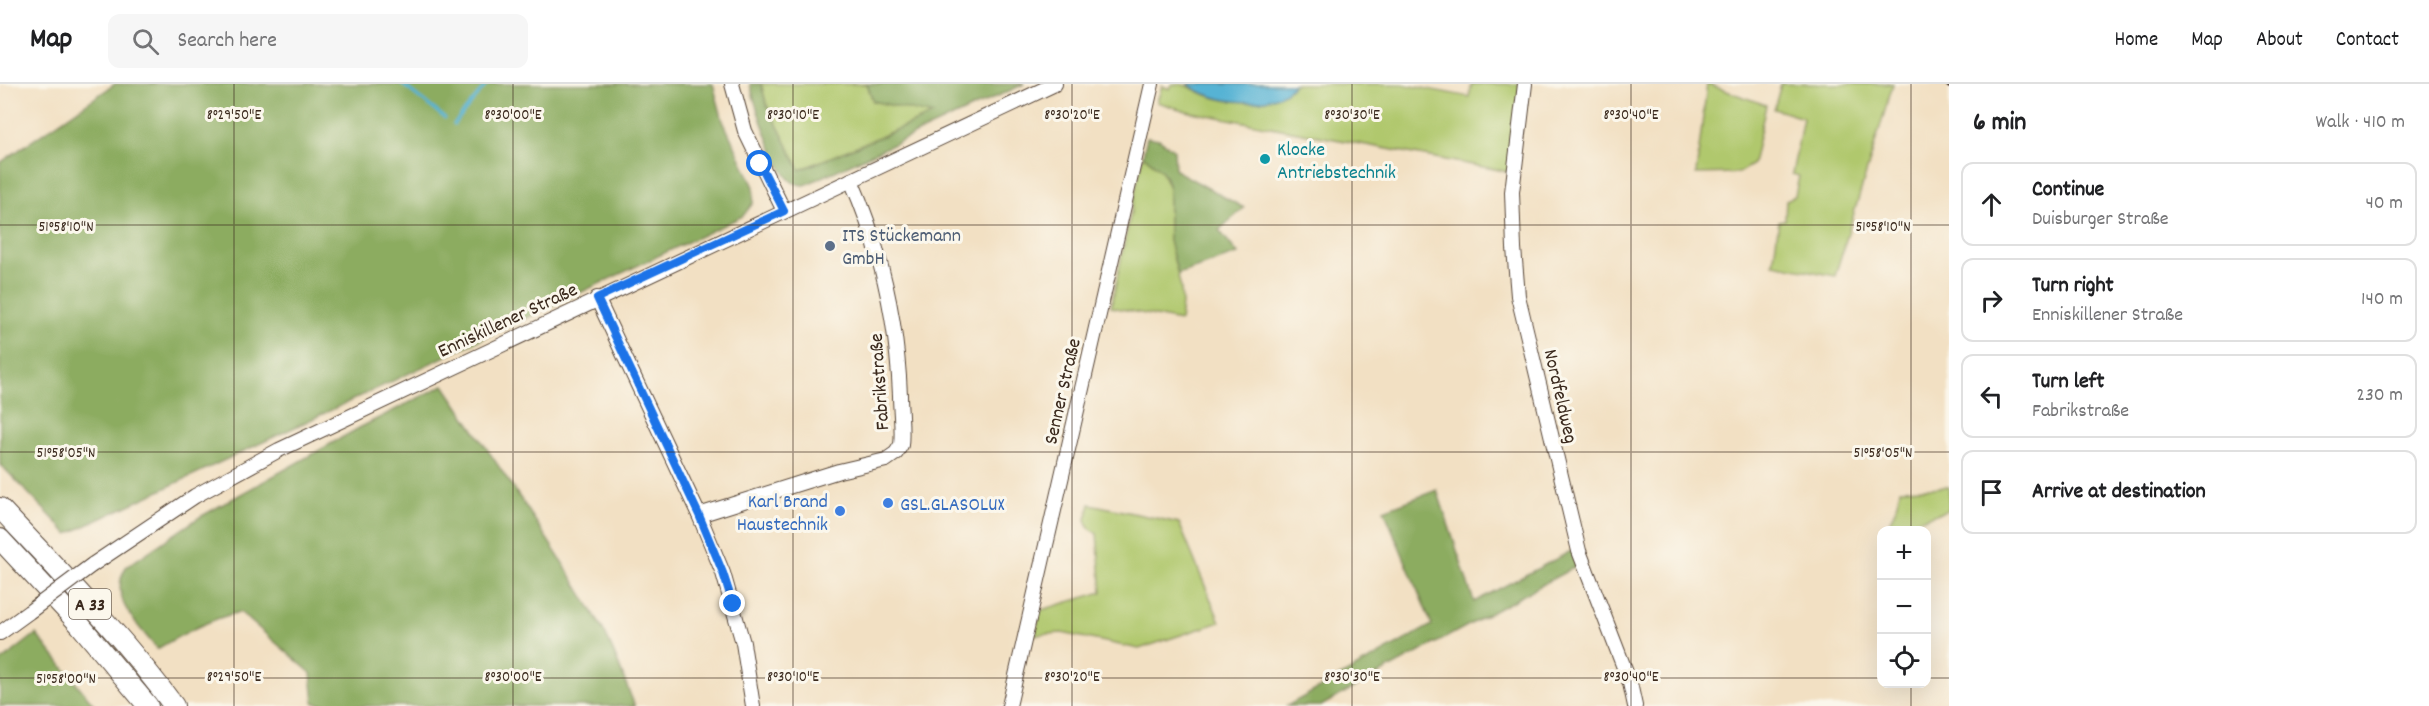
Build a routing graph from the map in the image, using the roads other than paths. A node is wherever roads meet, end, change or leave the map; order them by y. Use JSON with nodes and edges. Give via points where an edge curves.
{"nodes":[{"id":1,"x":732,"y":84,"type":"edge"},
{"id":2,"x":1054,"y":84,"type":"edge"},
{"id":3,"x":1152,"y":84,"type":"edge"},
{"id":4,"x":1525,"y":84,"type":"edge"},
{"id":5,"x":851,"y":180,"type":"junction"},
{"id":6,"x":784,"y":211,"type":"junction"},
{"id":7,"x":597,"y":298,"type":"junction"},
{"id":8,"x":0,"y":508,"type":"edge"},
{"id":9,"x":699,"y":515,"type":"junction"},
{"id":10,"x":0,"y":539,"type":"edge"},
{"id":11,"x":0,"y":633,"type":"edge"},
{"id":12,"x":148,"y":706,"type":"edge"},
{"id":13,"x":174,"y":706,"type":"edge"},
{"id":14,"x":753,"y":706,"type":"edge"},
{"id":15,"x":1009,"y":706,"type":"edge"},
{"id":16,"x":1635,"y":706,"type":"edge"}],
"edges":[{"from":1,"to":6,"type":"street","via":[[746,131]]},
{"from":2,"to":5,"type":"street","name":"Enniskillener Straße"},
{"from":3,"to":15,"type":"street","name":"Senner Straße"},
{"from":4,"to":16,"type":"street","name":"Nordfeldweg","via":[[1512,192],[1518,296],[1579,551],[1630,683]]},
{"from":5,"to":6,"type":"street","name":"Enniskillener Straße"},
{"from":5,"to":9,"type":"street","name":"Fabrikstraße","via":[[888,287],[898,365],[900,446],[886,460]]},
{"from":6,"to":7,"type":"street","name":"Enniskillener Straße"},
{"from":7,"to":9,"type":"street"},
{"from":7,"to":11,"type":"street","name":"Enniskillener Straße","bridge":true,"via":[[236,472],[159,518]]},
{"from":8,"to":13,"type":"highway","number":"A 33","via":[[96,610]]},
{"from":9,"to":14,"type":"street","via":[[733,604]]},
{"from":10,"to":12,"type":"highway","number":"A 33"}]}
